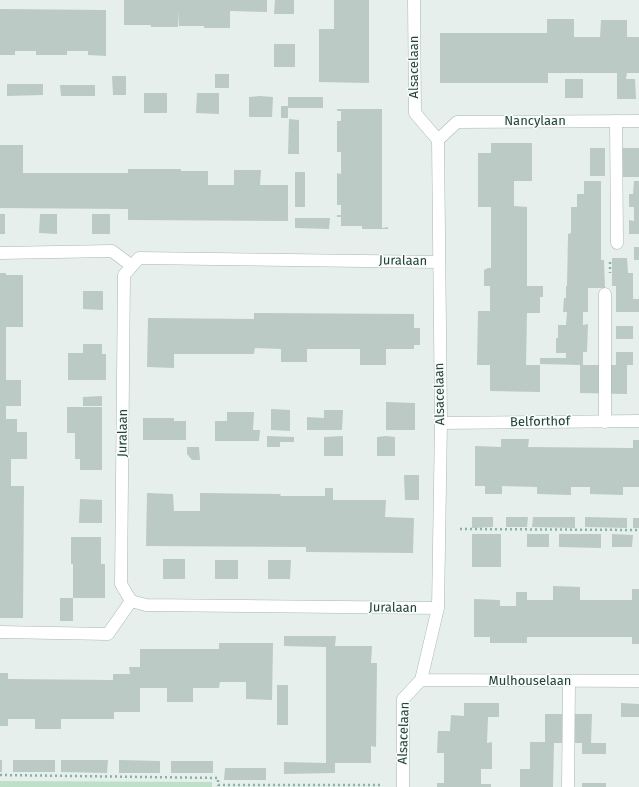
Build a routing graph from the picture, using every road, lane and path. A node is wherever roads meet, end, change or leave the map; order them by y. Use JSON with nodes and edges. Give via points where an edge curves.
{"nodes":[{"id":1,"x":414,"y":0,"type":"edge"},
{"id":2,"x":616,"y":120,"type":"junction"},
{"id":3,"x":639,"y":121,"type":"edge"},
{"id":4,"x":438,"y":140,"type":"junction"},
{"id":5,"x":617,"y":243,"type":"joint"},
{"id":6,"x":0,"y":253,"type":"edge"},
{"id":7,"x":439,"y":262,"type":"junction"},
{"id":8,"x":132,"y":266,"type":"junction"},
{"id":9,"x":605,"y":294,"type":"joint"},
{"id":10,"x":639,"y":421,"type":"edge"},
{"id":11,"x":605,"y":422,"type":"junction"},
{"id":12,"x":441,"y":423,"type":"junction"},
{"id":13,"x":439,"y":529,"type":"junction"},
{"id":14,"x":639,"y":530,"type":"edge"},
{"id":15,"x":131,"y":601,"type":"junction"},
{"id":16,"x":438,"y":608,"type":"junction"},
{"id":17,"x":0,"y":632,"type":"edge"},
{"id":18,"x":421,"y":680,"type":"junction"},
{"id":19,"x":569,"y":681,"type":"junction"},
{"id":20,"x":639,"y":681,"type":"edge"},
{"id":21,"x":0,"y":775,"type":"edge"},
{"id":22,"x":218,"y":786,"type":"edge"},
{"id":23,"x":403,"y":786,"type":"edge"},
{"id":24,"x":568,"y":787,"type":"edge"}],
"edges":[{"from":1,"to":4,"type":"street","name":"Alsacelaan","via":[[415,113]]},
{"from":2,"to":3,"type":"street","name":"Nancylaan"},
{"from":2,"to":4,"type":"street","name":"Nancylaan","via":[[457,122]]},
{"from":2,"to":5,"type":"street"},
{"from":4,"to":7,"type":"street","name":"Alsacelaan"},
{"from":5,"to":9,"type":"path","via":[[610,252],[610,289]]},
{"from":6,"to":8,"type":"street","via":[[112,251]]},
{"from":7,"to":8,"type":"street","name":"Juralaan","via":[[139,258]]},
{"from":7,"to":12,"type":"street","name":"Alsacelaan"},
{"from":8,"to":15,"type":"street","name":"Juralaan","via":[[124,275],[121,584]]},
{"from":9,"to":11,"type":"street"},
{"from":10,"to":11,"type":"street","name":"Belforthof"},
{"from":11,"to":12,"type":"street","name":"Belforthof"},
{"from":12,"to":13,"type":"street","name":"Alsacelaan"},
{"from":13,"to":14,"type":"path"},
{"from":13,"to":16,"type":"street","name":"Alsacelaan"},
{"from":15,"to":16,"type":"street","name":"Juralaan","via":[[146,605]]},
{"from":15,"to":17,"type":"street","via":[[108,634]]},
{"from":16,"to":18,"type":"street","name":"Alsacelaan"},
{"from":18,"to":19,"type":"street","name":"Mulhouselaan"},
{"from":18,"to":23,"type":"street","name":"Alsacelaan","via":[[403,699]]},
{"from":19,"to":20,"type":"street","name":"Mulhouselaan"},
{"from":19,"to":24,"type":"street"},
{"from":21,"to":22,"type":"path","via":[[218,778]]},
{"from":22,"to":23,"type":"path"}]}
